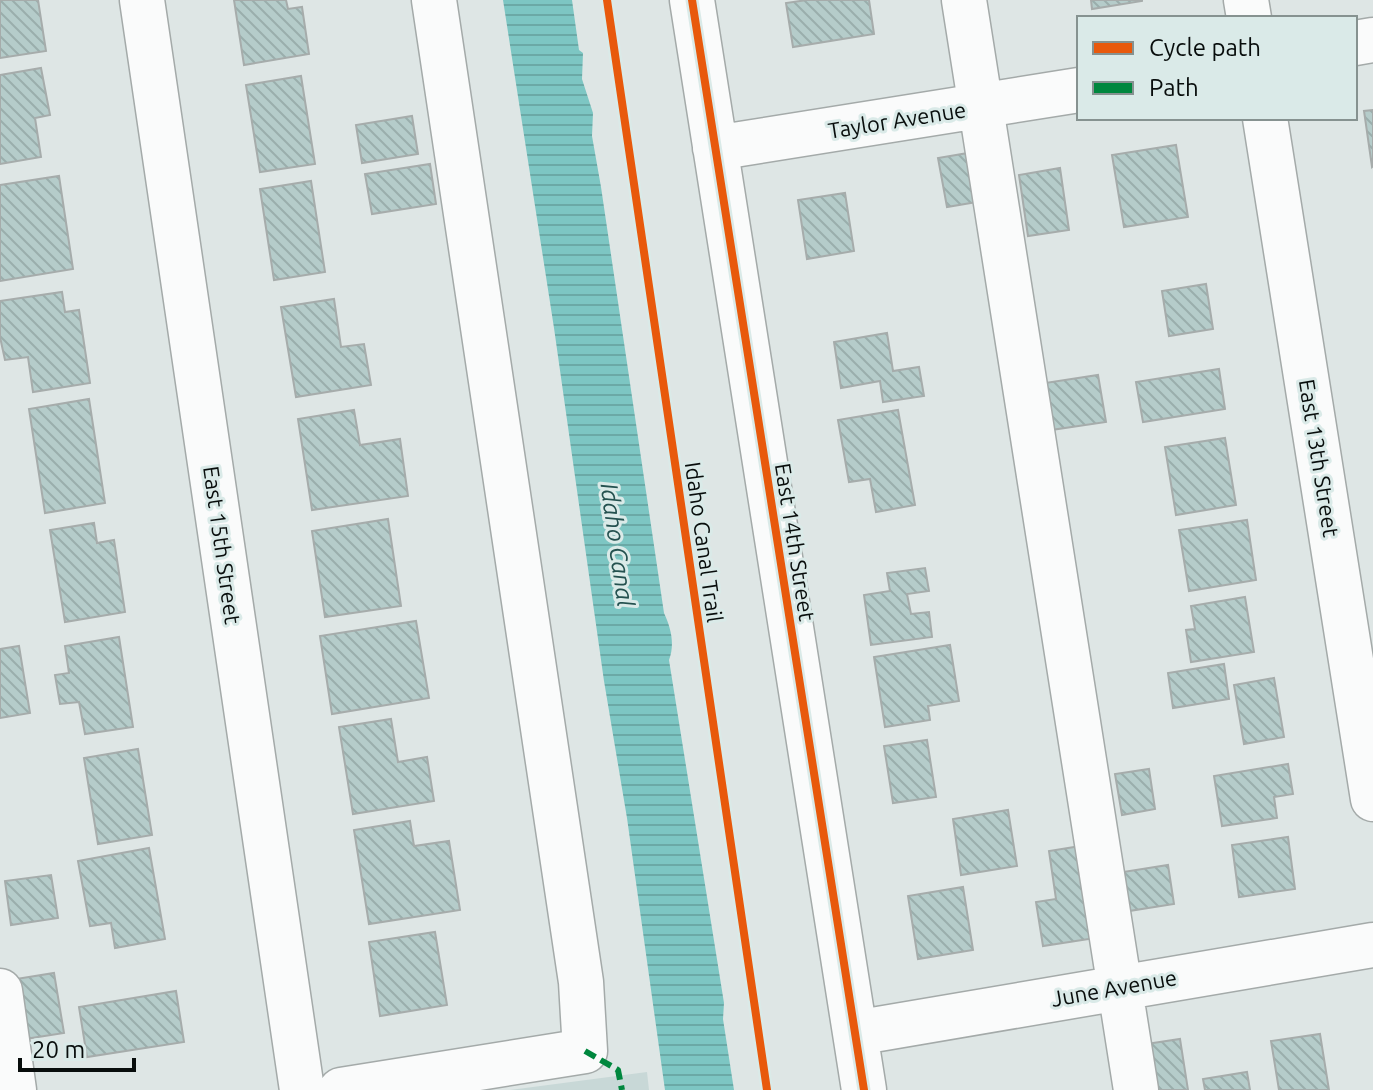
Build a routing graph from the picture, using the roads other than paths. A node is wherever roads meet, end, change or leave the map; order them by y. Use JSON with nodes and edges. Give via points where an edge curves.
{"nodes":[{"id":1,"x":142,"y":0,"type":"edge"},
{"id":2,"x":434,"y":0,"type":"edge"},
{"id":3,"x":692,"y":0,"type":"edge"},
{"id":4,"x":964,"y":0,"type":"edge"},
{"id":5,"x":1077,"y":90,"type":"edge"},
{"id":6,"x":982,"y":106,"type":"junction"},
{"id":7,"x":1265,"y":120,"type":"edge"},
{"id":8,"x":715,"y":148,"type":"junction"},
{"id":9,"x":1373,"y":799,"type":"edge"},
{"id":10,"x":1373,"y":945,"type":"edge"},
{"id":11,"x":1119,"y":987,"type":"junction"},
{"id":12,"x":0,"y":991,"type":"edge"},
{"id":13,"x":855,"y":1033,"type":"junction"},
{"id":14,"x":14,"y":1090,"type":"edge"},
{"id":15,"x":302,"y":1090,"type":"edge"},
{"id":16,"x":341,"y":1090,"type":"edge"},
{"id":17,"x":864,"y":1090,"type":"edge"},
{"id":18,"x":1136,"y":1090,"type":"edge"}],
"edges":[{"from":1,"to":15,"type":"street","name":"East 15th Street"},
{"from":2,"to":16,"type":"street","via":[[578,966],[585,1051]]},
{"from":3,"to":8,"type":"street","name":"East 14th Street"},
{"from":4,"to":6,"type":"street"},
{"from":5,"to":6,"type":"street","name":"Taylor Avenue"},
{"from":6,"to":8,"type":"street","name":"Taylor Avenue"},
{"from":6,"to":11,"type":"street"},
{"from":7,"to":9,"type":"street","name":"East 13th Street"},
{"from":8,"to":13,"type":"street","name":"East 14th Street"},
{"from":10,"to":11,"type":"street","name":"June Avenue"},
{"from":11,"to":13,"type":"street","name":"June Avenue"},
{"from":11,"to":18,"type":"street"},
{"from":12,"to":14,"type":"street"},
{"from":13,"to":17,"type":"street","name":"East 14th Street"}]}
